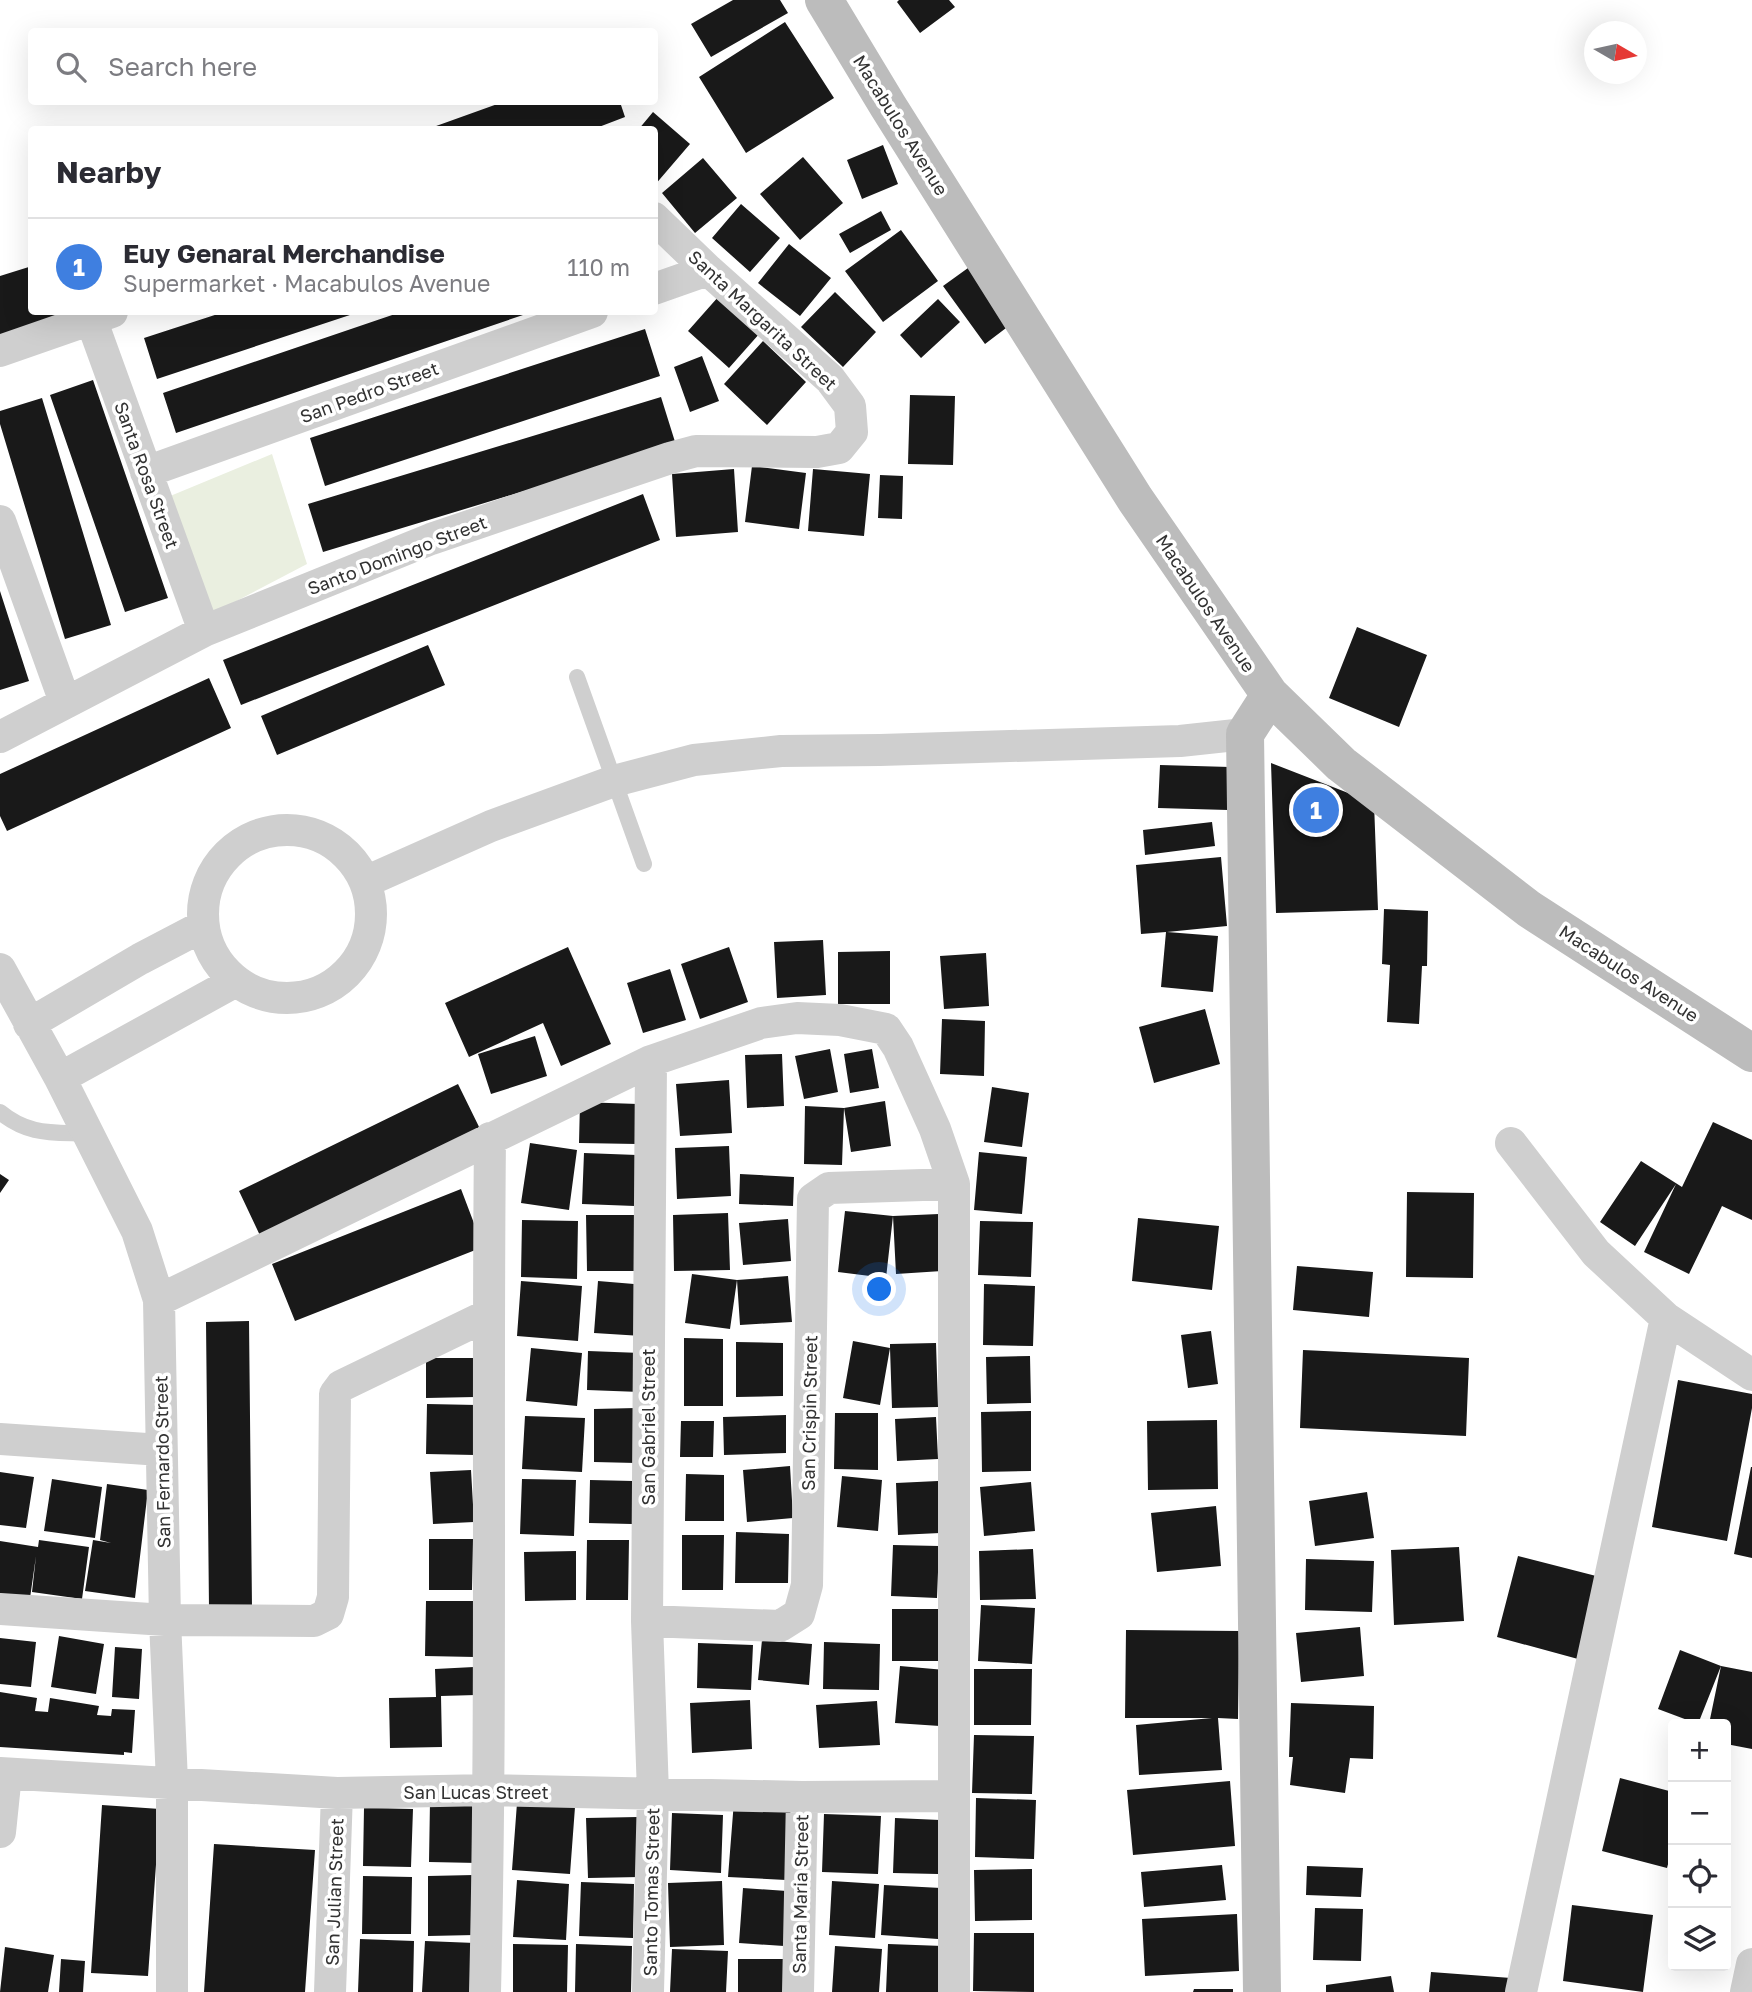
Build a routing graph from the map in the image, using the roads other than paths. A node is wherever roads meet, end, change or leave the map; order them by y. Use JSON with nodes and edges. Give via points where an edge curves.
{"nodes":[{"id":1,"x":824,"y":0,"type":"edge"},
{"id":2,"x":658,"y":222,"type":"edge"},
{"id":3,"x":708,"y":270,"type":"junction"},
{"id":4,"x":658,"y":288,"type":"edge"},
{"id":5,"x":101,"y":315,"type":"edge"},
{"id":6,"x":584,"y":315,"type":"edge"},
{"id":7,"x":0,"y":351,"type":"edge"},
{"id":8,"x":817,"y":452,"type":"joint"},
{"id":9,"x":146,"y":472,"type":"junction"},
{"id":10,"x":0,"y":521,"type":"edge"},
{"id":11,"x":204,"y":631,"type":"junction"},
{"id":12,"x":577,"y":677,"type":"dead end"},
{"id":13,"x":1269,"y":695,"type":"junction"},
{"id":14,"x":65,"y":702,"type":"junction"},
{"id":15,"x":1245,"y":734,"type":"junction"},
{"id":16,"x":0,"y":737,"type":"edge"},
{"id":17,"x":614,"y":781,"type":"junction"},
{"id":18,"x":645,"y":864,"type":"dead end"},
{"id":19,"x":365,"y":883,"type":"junction"},
{"id":20,"x":203,"y":926,"type":"junction"},
{"id":21,"x":0,"y":969,"type":"edge"},
{"id":22,"x":236,"y":981,"type":"junction"},
{"id":23,"x":16,"y":1013,"type":"edge"},
{"id":24,"x":1752,"y":1053,"type":"edge"},
{"id":25,"x":651,"y":1061,"type":"junction"},
{"id":26,"x":60,"y":1077,"type":"junction"},
{"id":27,"x":0,"y":1112,"type":"edge"},
{"id":28,"x":89,"y":1134,"type":"junction"},
{"id":29,"x":490,"y":1138,"type":"junction"},
{"id":30,"x":1511,"y":1143,"type":"dead end"},
{"id":31,"x":954,"y":1184,"type":"junction"},
{"id":32,"x":159,"y":1300,"type":"junction"},
{"id":33,"x":488,"y":1315,"type":"junction"},
{"id":34,"x":1666,"y":1318,"type":"junction"},
{"id":35,"x":1752,"y":1375,"type":"edge"},
{"id":36,"x":0,"y":1439,"type":"edge"},
{"id":37,"x":161,"y":1450,"type":"junction"},
{"id":38,"x":0,"y":1609,"type":"edge"},
{"id":39,"x":165,"y":1620,"type":"junction"},
{"id":40,"x":647,"y":1621,"type":"junction"},
{"id":41,"x":3,"y":1773,"type":"edge"},
{"id":42,"x":172,"y":1782,"type":"junction"},
{"id":43,"x":490,"y":1790,"type":"junction"},
{"id":44,"x":337,"y":1793,"type":"junction"},
{"id":45,"x":653,"y":1793,"type":"junction"},
{"id":46,"x":953,"y":1796,"type":"junction"},
{"id":47,"x":802,"y":1797,"type":"junction"},
{"id":48,"x":0,"y":1832,"type":"edge"},
{"id":49,"x":1752,"y":1964,"type":"edge"},
{"id":50,"x":172,"y":1992,"type":"edge"},
{"id":51,"x":330,"y":1992,"type":"edge"},
{"id":52,"x":485,"y":1992,"type":"edge"},
{"id":53,"x":649,"y":1992,"type":"edge"},
{"id":54,"x":798,"y":1992,"type":"edge"},
{"id":55,"x":954,"y":1992,"type":"edge"},
{"id":56,"x":1262,"y":1992,"type":"edge"},
{"id":57,"x":1521,"y":1992,"type":"edge"},
{"id":58,"x":1746,"y":1992,"type":"edge"}],
"edges":[{"from":1,"to":13,"type":"street","name":"Macabulos Avenue","via":[[1135,499]]},
{"from":2,"to":3,"type":"street","name":"Santa Margarita Street"},
{"from":3,"to":4,"type":"street"},
{"from":3,"to":8,"type":"street","name":"Santa Margarita Street","via":[[830,379],[850,406],[852,432],[839,448]]},
{"from":5,"to":7,"type":"street"},
{"from":5,"to":9,"type":"street","name":"Santa Rosa Street"},
{"from":6,"to":9,"type":"street","name":"San Pedro Street"},
{"from":8,"to":11,"type":"street","name":"Santo Domingo Street","via":[[696,451],[670,457],[431,539]]},
{"from":9,"to":11,"type":"street","name":"Santa Rosa Street"},
{"from":10,"to":14,"type":"street"},
{"from":11,"to":14,"type":"street","name":"Santo Domingo Street"},
{"from":12,"to":17,"type":"lane"},
{"from":13,"to":15,"type":"street"},
{"from":13,"to":24,"type":"street","name":"Macabulos Avenue","via":[[1341,764],[1529,909]]},
{"from":14,"to":16,"type":"street","name":"Santo Domingo Street"},
{"from":15,"to":17,"type":"street","via":[[1180,741],[781,751],[694,760]]},
{"from":15,"to":56,"type":"street"},
{"from":17,"to":18,"type":"lane"},
{"from":17,"to":19,"type":"street","via":[[491,826]]},
{"from":19,"to":20,"type":"street","via":[[352,860],[312,833],[288,829],[259,834],[233,848],[215,870],[204,897]]},
{"from":19,"to":22,"type":"street","via":[[371,911],[367,939],[354,965],[335,983],[285,999],[259,994]]},
{"from":20,"to":22,"type":"street","via":[[209,947]]},
{"from":20,"to":23,"type":"street"},
{"from":21,"to":23,"type":"street","name":"San Fernardo Street"},
{"from":22,"to":26,"type":"street"},
{"from":23,"to":26,"type":"street","name":"San Fernardo Street"},
{"from":25,"to":29,"type":"street"},
{"from":25,"to":31,"type":"street","via":[[761,1023],[797,1018],[886,1029],[934,1129]]},
{"from":25,"to":40,"type":"street","name":"San Gabriel Street"},
{"from":26,"to":28,"type":"street","name":"San Fernardo Street"},
{"from":27,"to":28,"type":"lane","via":[[17,1126]]},
{"from":28,"to":32,"type":"street","name":"San Fernardo Street","via":[[137,1231]]},
{"from":29,"to":32,"type":"street"},
{"from":29,"to":33,"type":"street"},
{"from":30,"to":34,"type":"street","via":[[1596,1253]]},
{"from":31,"to":40,"type":"street","name":"San Crispin Street","via":[[829,1188],[813,1199],[807,1585],[799,1614],[780,1626]]},
{"from":31,"to":46,"type":"street"},
{"from":32,"to":37,"type":"street","name":"San Fernardo Street"},
{"from":33,"to":39,"type":"street","via":[[341,1386],[335,1394],[328,1614],[314,1622]]},
{"from":33,"to":43,"type":"street"},
{"from":34,"to":35,"type":"street"},
{"from":34,"to":57,"type":"street"},
{"from":36,"to":37,"type":"street"},
{"from":37,"to":39,"type":"street","name":"San Fernardo Street"},
{"from":38,"to":39,"type":"street"},
{"from":39,"to":42,"type":"street","name":"San Fernardo Street"},
{"from":40,"to":45,"type":"street","name":"San Gabriel Street"},
{"from":41,"to":42,"type":"street","name":"San Lucas Street"},
{"from":41,"to":48,"type":"street"},
{"from":42,"to":44,"type":"street","name":"San Lucas Street"},
{"from":42,"to":50,"type":"street","name":"San Fernardo Street"},
{"from":43,"to":44,"type":"street","name":"San Lucas Street"},
{"from":43,"to":45,"type":"street","name":"San Lucas Street"},
{"from":43,"to":52,"type":"street"},
{"from":44,"to":51,"type":"street","name":"San Julian Street"},
{"from":45,"to":47,"type":"street","name":"San Lucas Street"},
{"from":45,"to":53,"type":"street","name":"Santo Tomas Street"},
{"from":46,"to":47,"type":"street","name":"San Lucas Street"},
{"from":46,"to":55,"type":"street"},
{"from":47,"to":54,"type":"street","name":"Santa Maria Street"},
{"from":49,"to":58,"type":"street"}]}
